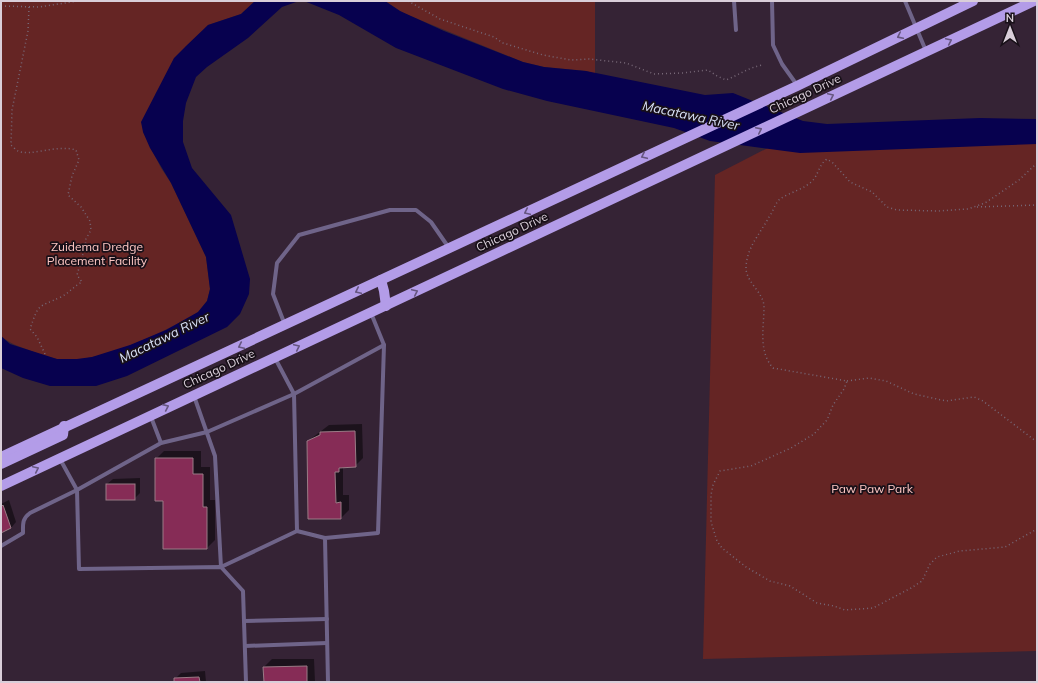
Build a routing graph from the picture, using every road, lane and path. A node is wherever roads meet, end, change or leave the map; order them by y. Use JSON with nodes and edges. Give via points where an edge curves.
{"nodes":[{"id":1,"x":78,"y":1,"type":"edge"},
{"id":2,"x":408,"y":1,"type":"edge"},
{"id":3,"x":734,"y":1,"type":"edge"},
{"id":4,"x":772,"y":1,"type":"edge"},
{"id":5,"x":905,"y":1,"type":"edge"},
{"id":6,"x":973,"y":1,"type":"edge"},
{"id":7,"x":1034,"y":1,"type":"edge"},
{"id":8,"x":1,"y":6,"type":"edge"},
{"id":9,"x":30,"y":7,"type":"junction"},
{"id":10,"x":916,"y":28,"type":"junction"},
{"id":11,"x":736,"y":30,"type":"dead end"},
{"id":12,"x":926,"y":52,"type":"junction"},
{"id":13,"x":763,"y":65,"type":"dead end"},
{"id":14,"x":797,"y":86,"type":"junction"},
{"id":15,"x":1037,"y":163,"type":"edge"},
{"id":16,"x":1037,"y":205,"type":"edge"},
{"id":17,"x":976,"y":207,"type":"junction"},
{"id":18,"x":449,"y":248,"type":"junction"},
{"id":19,"x":381,"y":280,"type":"junction"},
{"id":20,"x":386,"y":306,"type":"junction"},
{"id":21,"x":371,"y":313,"type":"junction"},
{"id":22,"x":286,"y":325,"type":"junction"},
{"id":23,"x":384,"y":345,"type":"junction"},
{"id":24,"x":45,"y":354,"type":"dead end"},
{"id":25,"x":274,"y":358,"type":"junction"},
{"id":26,"x":847,"y":381,"type":"junction"},
{"id":27,"x":294,"y":394,"type":"junction"},
{"id":28,"x":194,"y":395,"type":"junction"},
{"id":29,"x":150,"y":415,"type":"junction"},
{"id":30,"x":64,"y":426,"type":"junction"},
{"id":31,"x":206,"y":432,"type":"junction"},
{"id":32,"x":1037,"y":442,"type":"edge"},
{"id":33,"x":161,"y":443,"type":"junction"},
{"id":34,"x":1,"y":457,"type":"edge"},
{"id":35,"x":59,"y":458,"type":"junction"},
{"id":36,"x":1,"y":464,"type":"edge"},
{"id":37,"x":1,"y":486,"type":"edge"},
{"id":38,"x":77,"y":490,"type":"junction"},
{"id":39,"x":1037,"y":529,"type":"edge"},
{"id":40,"x":297,"y":531,"type":"junction"},
{"id":41,"x":325,"y":538,"type":"junction"},
{"id":42,"x":1,"y":546,"type":"edge"},
{"id":43,"x":221,"y":567,"type":"junction"},
{"id":44,"x":327,"y":619,"type":"junction"},
{"id":45,"x":244,"y":621,"type":"junction"},
{"id":46,"x":327,"y":643,"type":"junction"},
{"id":47,"x":245,"y":646,"type":"junction"},
{"id":48,"x":246,"y":682,"type":"edge"},
{"id":49,"x":328,"y":682,"type":"edge"}],
"edges":[{"from":1,"to":9,"type":"path"},
{"from":2,"to":13,"type":"path","via":[[445,20],[494,37],[503,43],[553,57],[571,60],[589,58],[626,64],[654,74],[708,70],[726,80],[744,70]]},
{"from":3,"to":11,"type":"lane"},
{"from":4,"to":14,"type":"lane","via":[[773,45]]},
{"from":5,"to":10,"type":"lane"},
{"from":6,"to":10,"type":"main road","name":"Chicago Drive"},
{"from":12,"to":7,"type":"main road","name":"Chicago Drive","one_way":true},
{"from":8,"to":9,"type":"path"},
{"from":9,"to":24,"type":"path","via":[[28,31],[12,110],[11,145],[25,153],[59,148],[76,150],[79,160],[68,195],[81,207],[90,221],[91,230],[86,238],[77,275],[82,282],[36,310],[30,329]]},
{"from":10,"to":12,"type":"lane"},
{"from":10,"to":14,"type":"main road","name":"Chicago Drive","one_way":true},
{"from":20,"to":12,"type":"main road","name":"Chicago Drive","one_way":true},
{"from":14,"to":18,"type":"main road","name":"Chicago Drive","one_way":true},
{"from":15,"to":17,"type":"path","via":[[1019,180]]},
{"from":16,"to":17,"type":"path"},
{"from":17,"to":26,"type":"path","via":[[938,211],[897,210],[887,207],[872,192],[850,182],[827,159],[821,163],[814,179],[778,200],[754,241],[746,270],[764,306],[762,326],[766,361],[773,368]]},
{"from":18,"to":19,"type":"main road","name":"Chicago Drive"},
{"from":18,"to":22,"type":"lane","via":[[432,222],[416,210],[390,210],[299,235],[277,263],[273,294]]},
{"from":19,"to":20,"type":"main road"},
{"from":19,"to":22,"type":"main road","name":"Chicago Drive","one_way":true},
{"from":20,"to":21,"type":"main road","name":"Chicago Drive"},
{"from":21,"to":23,"type":"lane"},
{"from":25,"to":21,"type":"main road","name":"Chicago Drive","one_way":true},
{"from":22,"to":30,"type":"main road","name":"Chicago Drive","one_way":true},
{"from":23,"to":27,"type":"lane"},
{"from":23,"to":41,"type":"lane","via":[[378,533]]},
{"from":25,"to":27,"type":"lane"},
{"from":25,"to":28,"type":"main road","name":"Chicago Drive"},
{"from":26,"to":32,"type":"path","via":[[869,378],[914,394],[946,401],[974,397]]},
{"from":26,"to":39,"type":"path","via":[[827,420],[814,434],[791,448],[751,466],[720,470],[713,485],[711,522],[722,548],[770,580],[790,586],[817,603],[845,610],[873,608],[922,580],[930,564],[937,557],[1005,547]]},
{"from":27,"to":31,"type":"lane"},
{"from":27,"to":40,"type":"lane"},
{"from":29,"to":28,"type":"main road","name":"Chicago Drive","one_way":true},
{"from":28,"to":31,"type":"lane"},
{"from":29,"to":33,"type":"lane"},
{"from":29,"to":35,"type":"main road","name":"Chicago Drive"},
{"from":30,"to":34,"type":"main road","name":"Chicago Drive"},
{"from":30,"to":36,"type":"main road","via":[[63,435]]},
{"from":31,"to":33,"type":"lane"},
{"from":31,"to":43,"type":"lane","via":[[215,456]]},
{"from":33,"to":38,"type":"lane"},
{"from":37,"to":35,"type":"main road","name":"Chicago Drive","one_way":true},
{"from":35,"to":38,"type":"lane"},
{"from":38,"to":42,"type":"lane","via":[[30,513],[23,522],[23,534]]},
{"from":38,"to":43,"type":"lane","via":[[79,569]]},
{"from":40,"to":41,"type":"lane"},
{"from":40,"to":43,"type":"lane"},
{"from":41,"to":44,"type":"lane"},
{"from":43,"to":45,"type":"lane","via":[[243,591]]},
{"from":44,"to":45,"type":"lane"},
{"from":44,"to":46,"type":"lane"},
{"from":45,"to":47,"type":"lane"},
{"from":46,"to":47,"type":"lane"},
{"from":46,"to":49,"type":"lane"},
{"from":47,"to":48,"type":"lane"}]}
